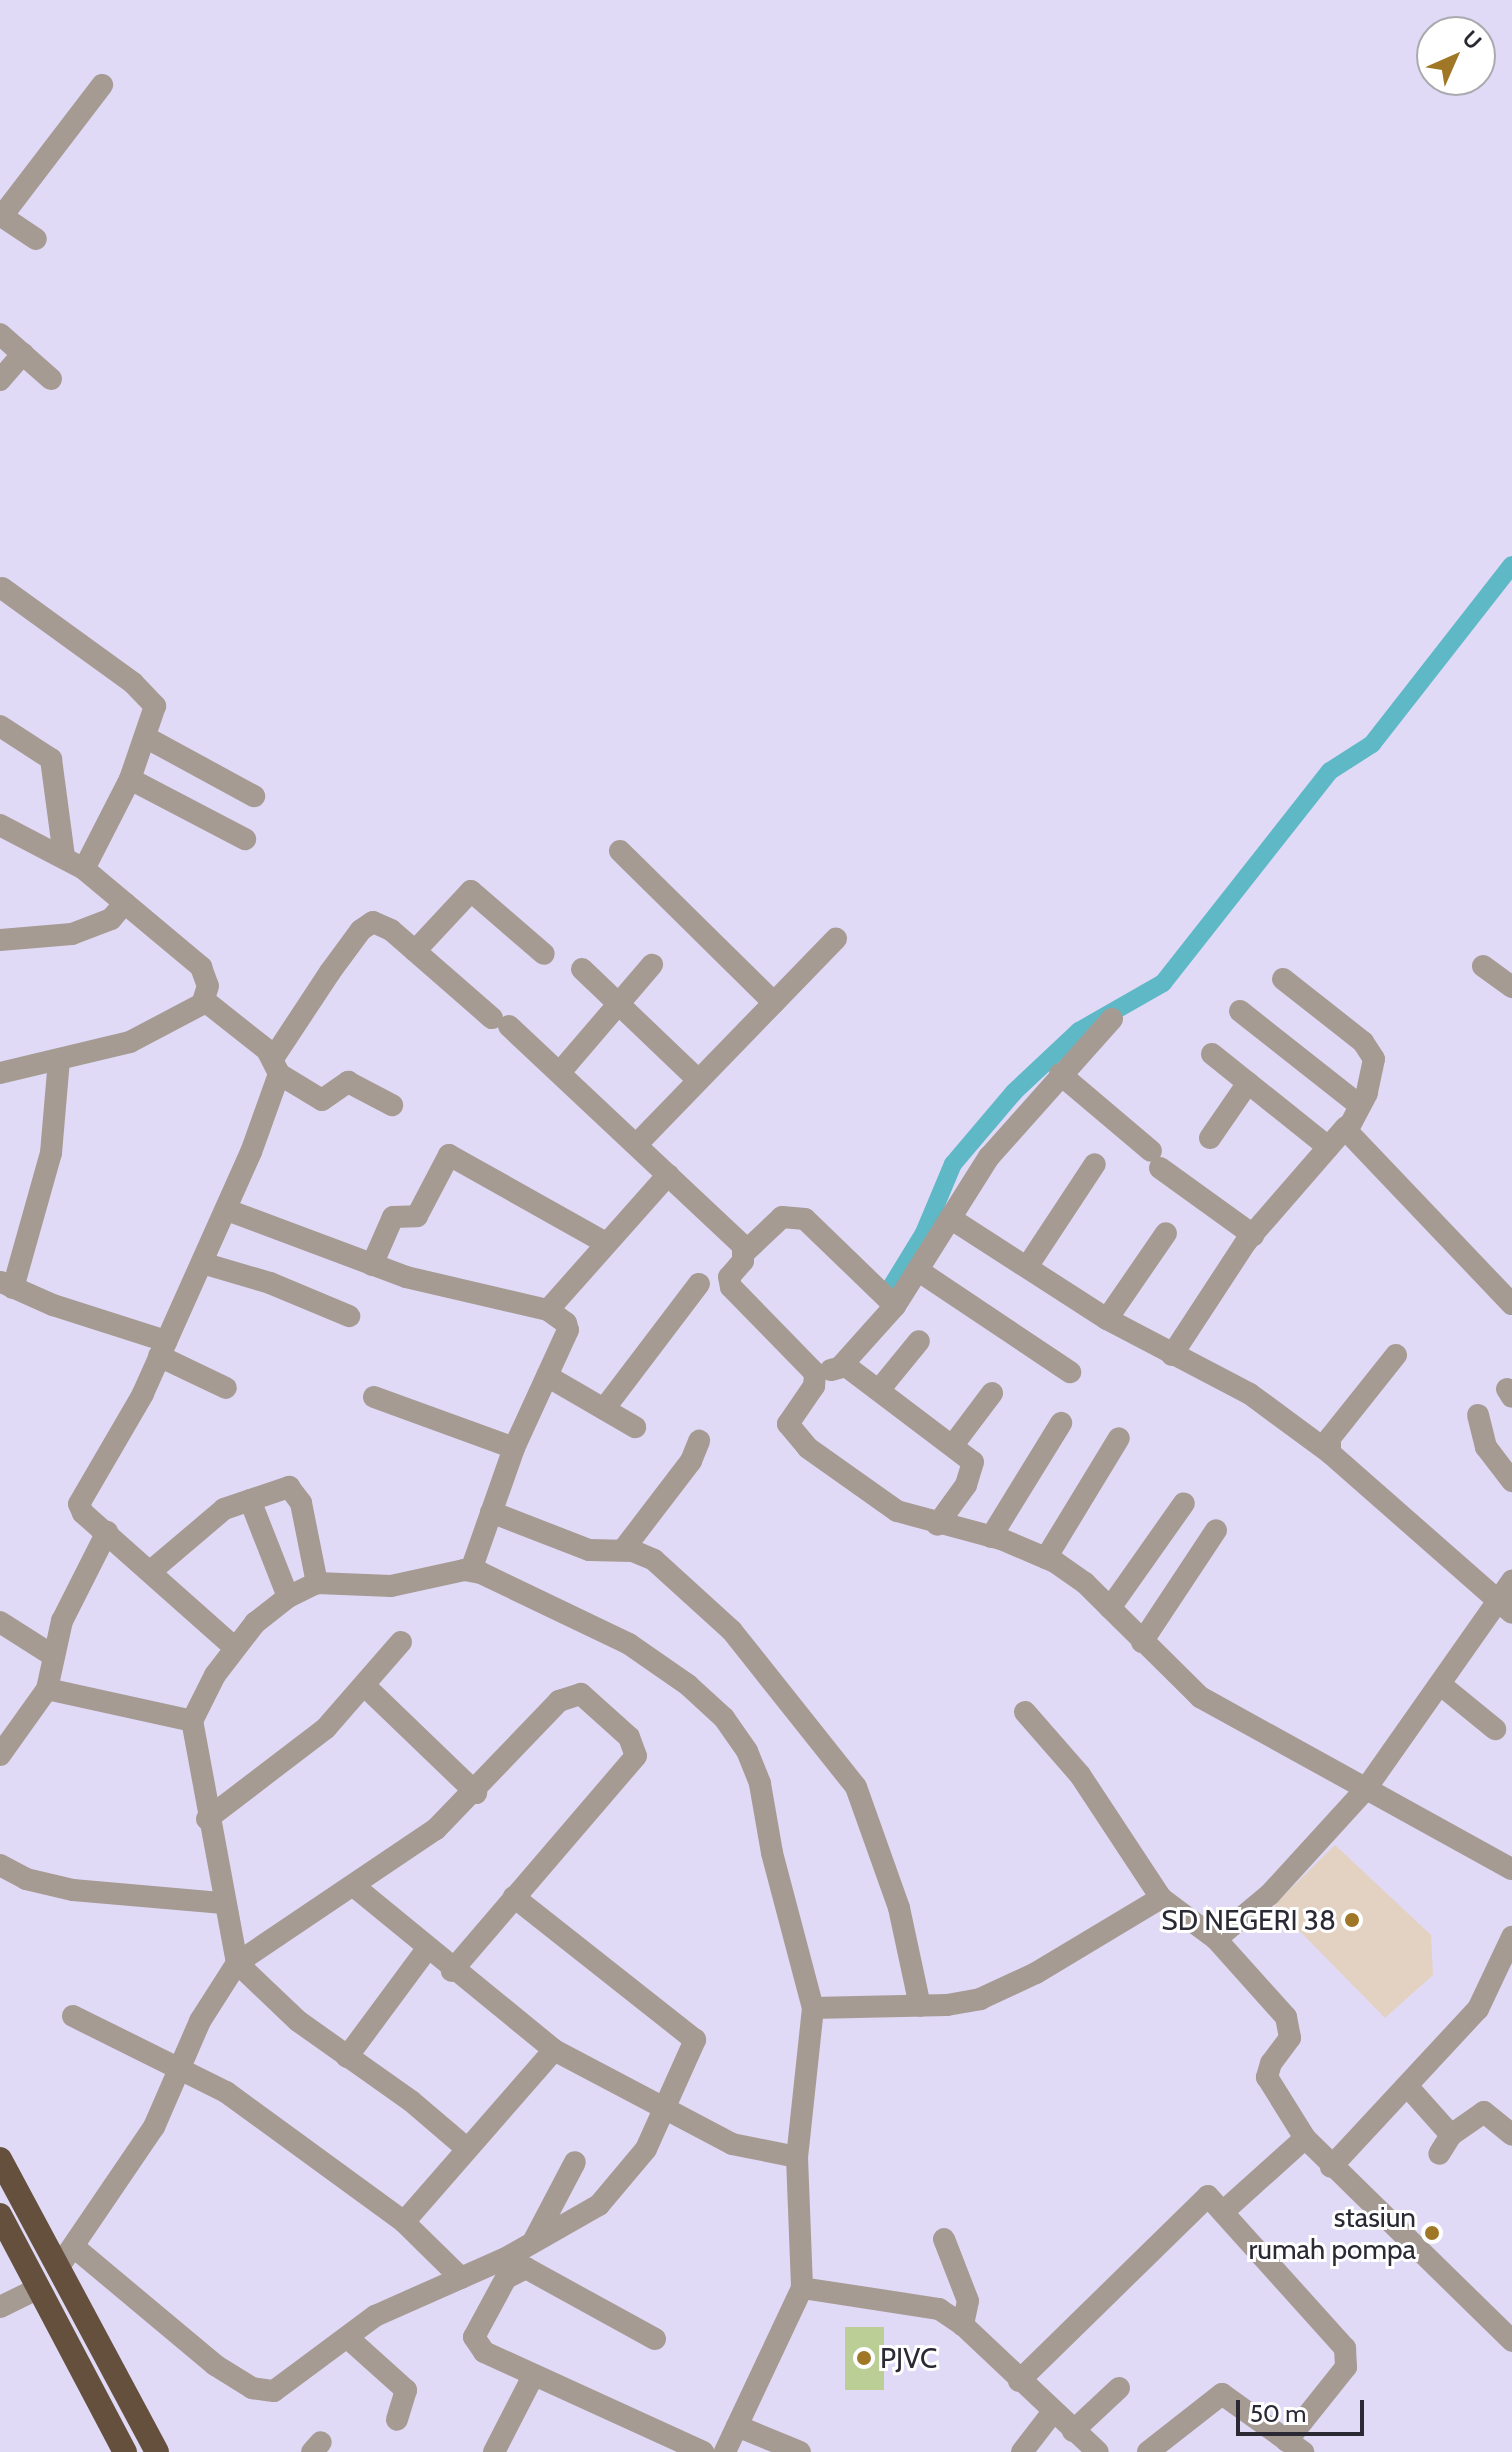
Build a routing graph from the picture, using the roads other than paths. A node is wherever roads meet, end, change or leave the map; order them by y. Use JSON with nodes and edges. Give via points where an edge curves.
{"nodes":[{"id":1,"x":102,"y":85,"type":"dead end"},
{"id":2,"x":1,"y":215,"type":"edge"},
{"id":3,"x":36,"y":239,"type":"dead end"},
{"id":4,"x":0,"y":334,"type":"edge"},
{"id":5,"x":23,"y":354,"type":"junction"},
{"id":6,"x":51,"y":379,"type":"dead end"},
{"id":7,"x":0,"y":380,"type":"edge"},
{"id":8,"x":2,"y":588,"type":"edge"},
{"id":9,"x":0,"y":726,"type":"edge"},
{"id":10,"x":147,"y":738,"type":"junction"},
{"id":11,"x":130,"y":779,"type":"junction"},
{"id":12,"x":254,"y":796,"type":"dead end"},
{"id":13,"x":0,"y":825,"type":"edge"},
{"id":14,"x":245,"y":839,"type":"dead end"},
{"id":15,"x":620,"y":851,"type":"dead end"},
{"id":16,"x":64,"y":857,"type":"junction"},
{"id":17,"x":84,"y":869,"type":"junction"},
{"id":18,"x":125,"y":903,"type":"junction"},
{"id":19,"x":836,"y":939,"type":"dead end"},
{"id":20,"x":0,"y":940,"type":"edge"},
{"id":21,"x":415,"y":951,"type":"junction"},
{"id":22,"x":544,"y":954,"type":"dead end"},
{"id":23,"x":652,"y":965,"type":"dead end"},
{"id":24,"x":1483,"y":966,"type":"dead end"},
{"id":25,"x":582,"y":969,"type":"dead end"},
{"id":26,"x":1283,"y":979,"type":"dead end"},
{"id":27,"x":1512,"y":987,"type":"edge"},
{"id":28,"x":205,"y":1001,"type":"junction"},
{"id":29,"x":620,"y":1002,"type":"junction"},
{"id":30,"x":774,"y":1003,"type":"junction"},
{"id":31,"x":1240,"y":1011,"type":"dead end"},
{"id":32,"x":1112,"y":1019,"type":"dead end"},
{"id":33,"x":1212,"y":1054,"type":"dead end"},
{"id":34,"x":59,"y":1059,"type":"junction"},
{"id":35,"x":276,"y":1066,"type":"junction"},
{"id":36,"x":561,"y":1071,"type":"junction"},
{"id":37,"x":1,"y":1072,"type":"edge"},
{"id":38,"x":1060,"y":1074,"type":"junction"},
{"id":39,"x":698,"y":1080,"type":"junction"},
{"id":40,"x":1248,"y":1083,"type":"junction"},
{"id":41,"x":392,"y":1105,"type":"dead end"},
{"id":42,"x":1359,"y":1105,"type":"junction"},
{"id":43,"x":1346,"y":1127,"type":"junction"},
{"id":44,"x":1210,"y":1138,"type":"dead end"},
{"id":45,"x":637,"y":1144,"type":"junction"},
{"id":46,"x":1328,"y":1147,"type":"junction"},
{"id":47,"x":1095,"y":1164,"type":"dead end"},
{"id":48,"x":668,"y":1175,"type":"junction"},
{"id":49,"x":227,"y":1210,"type":"junction"},
{"id":50,"x":950,"y":1218,"type":"junction"},
{"id":51,"x":1166,"y":1233,"type":"dead end"},
{"id":52,"x":1253,"y":1235,"type":"junction"},
{"id":53,"x":604,"y":1242,"type":"junction"},
{"id":54,"x":745,"y":1252,"type":"junction"},
{"id":55,"x":202,"y":1263,"type":"junction"},
{"id":56,"x":372,"y":1265,"type":"junction"},
{"id":57,"x":1027,"y":1267,"type":"junction"},
{"id":58,"x":919,"y":1271,"type":"junction"},
{"id":59,"x":699,"y":1284,"type":"dead end"},
{"id":60,"x":6,"y":1285,"type":"edge"},
{"id":61,"x":1512,"y":1304,"type":"edge"},
{"id":62,"x":895,"y":1306,"type":"junction"},
{"id":63,"x":548,"y":1310,"type":"junction"},
{"id":64,"x":349,"y":1316,"type":"dead end"},
{"id":65,"x":1107,"y":1319,"type":"junction"},
{"id":66,"x":919,"y":1341,"type":"dead end"},
{"id":67,"x":162,"y":1348,"type":"junction"},
{"id":68,"x":1172,"y":1355,"type":"junction"},
{"id":69,"x":1396,"y":1355,"type":"dead end"},
{"id":70,"x":842,"y":1365,"type":"junction"},
{"id":71,"x":1070,"y":1372,"type":"dead end"},
{"id":72,"x":547,"y":1376,"type":"junction"},
{"id":73,"x":816,"y":1378,"type":"junction"},
{"id":74,"x":226,"y":1388,"type":"dead end"},
{"id":75,"x":879,"y":1390,"type":"junction"},
{"id":76,"x":992,"y":1393,"type":"dead end"},
{"id":77,"x":374,"y":1397,"type":"dead end"},
{"id":78,"x":604,"y":1409,"type":"junction"},
{"id":79,"x":1478,"y":1415,"type":"dead end"},
{"id":80,"x":1061,"y":1423,"type":"dead end"},
{"id":81,"x":635,"y":1427,"type":"dead end"},
{"id":82,"x":1119,"y":1438,"type":"dead end"},
{"id":83,"x":699,"y":1441,"type":"dead end"},
{"id":84,"x":953,"y":1445,"type":"junction"},
{"id":85,"x":514,"y":1448,"type":"junction"},
{"id":86,"x":1330,"y":1453,"type":"junction"},
{"id":87,"x":1512,"y":1481,"type":"edge"},
{"id":88,"x":250,"y":1500,"type":"junction"},
{"id":89,"x":1184,"y":1503,"type":"dead end"},
{"id":90,"x":491,"y":1512,"type":"junction"},
{"id":91,"x":937,"y":1525,"type":"junction"},
{"id":92,"x":1216,"y":1530,"type":"dead end"},
{"id":93,"x":107,"y":1532,"type":"junction"},
{"id":94,"x":991,"y":1537,"type":"junction"},
{"id":95,"x":623,"y":1550,"type":"junction"},
{"id":96,"x":1046,"y":1558,"type":"junction"},
{"id":97,"x":471,"y":1570,"type":"junction"},
{"id":98,"x":151,"y":1571,"type":"junction"},
{"id":99,"x":1512,"y":1581,"type":"edge"},
{"id":100,"x":317,"y":1583,"type":"junction"},
{"id":101,"x":288,"y":1597,"type":"junction"},
{"id":102,"x":1110,"y":1608,"type":"junction"},
{"id":103,"x":1505,"y":1608,"type":"edge"},
{"id":104,"x":0,"y":1622,"type":"edge"},
{"id":105,"x":401,"y":1642,"type":"dead end"},
{"id":106,"x":1142,"y":1642,"type":"junction"},
{"id":107,"x":234,"y":1647,"type":"junction"},
{"id":108,"x":52,"y":1655,"type":"junction"},
{"id":109,"x":1441,"y":1685,"type":"junction"},
{"id":110,"x":366,"y":1687,"type":"junction"},
{"id":111,"x":47,"y":1689,"type":"junction"},
{"id":112,"x":1025,"y":1712,"type":"dead end"},
{"id":113,"x":192,"y":1721,"type":"junction"},
{"id":114,"x":1495,"y":1729,"type":"dead end"},
{"id":115,"x":0,"y":1755,"type":"edge"},
{"id":116,"x":1365,"y":1790,"type":"junction"},
{"id":117,"x":476,"y":1793,"type":"junction"},
{"id":118,"x":207,"y":1819,"type":"junction"},
{"id":119,"x":0,"y":1865,"type":"edge"},
{"id":120,"x":1512,"y":1869,"type":"edge"},
{"id":121,"x":355,"y":1887,"type":"junction"},
{"id":122,"x":514,"y":1897,"type":"junction"},
{"id":123,"x":1161,"y":1898,"type":"junction"},
{"id":124,"x":223,"y":1903,"type":"junction"},
{"id":125,"x":1512,"y":1937,"type":"edge"},
{"id":126,"x":1216,"y":1939,"type":"junction"},
{"id":127,"x":427,"y":1949,"type":"junction"},
{"id":128,"x":237,"y":1963,"type":"junction"},
{"id":129,"x":452,"y":1971,"type":"junction"},
{"id":130,"x":920,"y":2006,"type":"junction"},
{"id":131,"x":813,"y":2008,"type":"junction"},
{"id":132,"x":73,"y":2016,"type":"dead end"},
{"id":133,"x":554,"y":2050,"type":"junction"},
{"id":134,"x":347,"y":2057,"type":"junction"},
{"id":135,"x":182,"y":2065,"type":"junction"},
{"id":136,"x":1409,"y":2088,"type":"junction"},
{"id":137,"x":666,"y":2113,"type":"junction"},
{"id":138,"x":1512,"y":2135,"type":"edge"},
{"id":139,"x":1305,"y":2138,"type":"junction"},
{"id":140,"x":465,"y":2147,"type":"junction"},
{"id":141,"x":797,"y":2157,"type":"junction"},
{"id":142,"x":0,"y":2159,"type":"edge"},
{"id":143,"x":575,"y":2162,"type":"dead end"},
{"id":144,"x":1331,"y":2167,"type":"junction"},
{"id":145,"x":1224,"y":2211,"type":"junction"},
{"id":146,"x":0,"y":2215,"type":"edge"},
{"id":147,"x":404,"y":2222,"type":"junction"},
{"id":148,"x":944,"y":2239,"type":"dead end"},
{"id":149,"x":533,"y":2242,"type":"junction"},
{"id":150,"x":74,"y":2247,"type":"junction"},
{"id":151,"x":509,"y":2264,"type":"junction"},
{"id":152,"x":58,"y":2268,"type":"junction"},
{"id":153,"x":461,"y":2278,"type":"junction"},
{"id":154,"x":39,"y":2288,"type":"junction"},
{"id":155,"x":802,"y":2288,"type":"junction"},
{"id":156,"x":0,"y":2307,"type":"edge"},
{"id":157,"x":963,"y":2325,"type":"junction"},
{"id":158,"x":348,"y":2338,"type":"junction"},
{"id":159,"x":655,"y":2339,"type":"dead end"},
{"id":160,"x":1512,"y":2341,"type":"edge"},
{"id":161,"x":533,"y":2376,"type":"junction"},
{"id":162,"x":1019,"y":2381,"type":"junction"},
{"id":163,"x":1119,"y":2388,"type":"dead end"},
{"id":164,"x":1052,"y":2413,"type":"junction"},
{"id":165,"x":397,"y":2420,"type":"dead end"},
{"id":166,"x":737,"y":2426,"type":"junction"},
{"id":167,"x":1073,"y":2431,"type":"junction"},
{"id":168,"x":1295,"y":2446,"type":"edge"},
{"id":169,"x":125,"y":2452,"type":"edge"},
{"id":170,"x":157,"y":2452,"type":"edge"},
{"id":171,"x":494,"y":2452,"type":"edge"},
{"id":172,"x":703,"y":2452,"type":"edge"},
{"id":173,"x":725,"y":2452,"type":"edge"},
{"id":174,"x":800,"y":2452,"type":"edge"},
{"id":175,"x":1022,"y":2452,"type":"edge"},
{"id":176,"x":1098,"y":2452,"type":"edge"},
{"id":177,"x":1148,"y":2452,"type":"edge"}],
"edges":[{"from":1,"to":2,"type":"street"},
{"from":2,"to":3,"type":"street"},
{"from":4,"to":5,"type":"street"},
{"from":5,"to":6,"type":"street"},
{"from":5,"to":7,"type":"street"},
{"from":8,"to":10,"type":"street","via":[[142,692],[156,711]]},
{"from":9,"to":16,"type":"street","via":[[51,759]]},
{"from":10,"to":11,"type":"street"},
{"from":10,"to":12,"type":"street"},
{"from":11,"to":14,"type":"street"},
{"from":11,"to":17,"type":"street"},
{"from":13,"to":16,"type":"street"},
{"from":15,"to":30,"type":"street"},
{"from":16,"to":17,"type":"street"},
{"from":17,"to":18,"type":"street"},
{"from":18,"to":20,"type":"street","via":[[111,919],[72,934]]},
{"from":18,"to":28,"type":"street","via":[[201,967],[208,986]]},
{"from":19,"to":30,"type":"street"},
{"from":21,"to":22,"type":"street","via":[[471,891]]},
{"from":21,"to":35,"type":"street","via":[[382,924],[367,924]]},
{"from":21,"to":36,"type":"street"},
{"from":23,"to":29,"type":"street"},
{"from":24,"to":27,"type":"street"},
{"from":25,"to":29,"type":"street"},
{"from":26,"to":42,"type":"street","via":[[1370,1051],[1374,1067]]},
{"from":28,"to":34,"type":"street","via":[[120,1047]]},
{"from":28,"to":35,"type":"street"},
{"from":29,"to":36,"type":"street"},
{"from":29,"to":39,"type":"street"},
{"from":30,"to":39,"type":"street"},
{"from":31,"to":42,"type":"street"},
{"from":32,"to":38,"type":"street"},
{"from":33,"to":40,"type":"street"},
{"from":34,"to":37,"type":"street"},
{"from":34,"to":60,"type":"street","via":[[51,1153]]},
{"from":35,"to":41,"type":"street","via":[[322,1100],[348,1082]]},
{"from":35,"to":49,"type":"street"},
{"from":36,"to":45,"type":"street"},
{"from":38,"to":50,"type":"street","via":[[989,1157]]},
{"from":38,"to":52,"type":"street","via":[[1155,1159]]},
{"from":39,"to":45,"type":"street"},
{"from":40,"to":44,"type":"street"},
{"from":40,"to":46,"type":"street"},
{"from":42,"to":43,"type":"street"},
{"from":43,"to":46,"type":"street"},
{"from":43,"to":61,"type":"street","via":[[1353,1141]]},
{"from":45,"to":48,"type":"street"},
{"from":46,"to":52,"type":"street"},
{"from":47,"to":57,"type":"street"},
{"from":48,"to":53,"type":"street"},
{"from":48,"to":54,"type":"street"},
{"from":49,"to":55,"type":"street"},
{"from":49,"to":56,"type":"street"},
{"from":50,"to":57,"type":"street"},
{"from":50,"to":58,"type":"street"},
{"from":51,"to":65,"type":"street"},
{"from":52,"to":68,"type":"street","via":[[1208,1293]]},
{"from":53,"to":56,"type":"street","via":[[449,1155],[417,1216],[393,1217]]},
{"from":53,"to":63,"type":"street"},
{"from":54,"to":62,"type":"street","via":[[782,1217],[805,1219]]},
{"from":54,"to":73,"type":"street","via":[[729,1277],[731,1287],[808,1363]]},
{"from":55,"to":64,"type":"street","via":[[270,1283]]},
{"from":55,"to":67,"type":"street"},
{"from":56,"to":63,"type":"street","via":[[436,1286]]},
{"from":57,"to":65,"type":"street"},
{"from":58,"to":62,"type":"street"},
{"from":58,"to":71,"type":"street"},
{"from":59,"to":78,"type":"street"},
{"from":60,"to":67,"type":"street"},
{"from":62,"to":70,"type":"street"},
{"from":63,"to":72,"type":"street","via":[[563,1319],[568,1330]]},
{"from":65,"to":68,"type":"street"},
{"from":66,"to":75,"type":"street"},
{"from":67,"to":74,"type":"street"},
{"from":67,"to":93,"type":"street","via":[[143,1394],[79,1500],[83,1513]]},
{"from":68,"to":86,"type":"street","via":[[1250,1394]]},
{"from":69,"to":86,"type":"street","via":[[1330,1438]]},
{"from":70,"to":73,"type":"street"},
{"from":70,"to":75,"type":"street"},
{"from":72,"to":78,"type":"street"},
{"from":72,"to":85,"type":"street"},
{"from":73,"to":91,"type":"street","via":[[789,1427],[818,1455],[897,1511]]},
{"from":75,"to":84,"type":"street"},
{"from":76,"to":84,"type":"street"},
{"from":77,"to":85,"type":"street"},
{"from":78,"to":81,"type":"street"},
{"from":79,"to":87,"type":"street","via":[[1486,1447]]},
{"from":80,"to":94,"type":"street"},
{"from":82,"to":96,"type":"street"},
{"from":83,"to":95,"type":"street","via":[[691,1461]]},
{"from":84,"to":91,"type":"street","via":[[974,1469]]},
{"from":85,"to":90,"type":"street"},
{"from":86,"to":103,"type":"street"},
{"from":88,"to":98,"type":"street","via":[[203,1523]]},
{"from":88,"to":100,"type":"street","via":[[286,1487],[296,1492]]},
{"from":88,"to":101,"type":"street"},
{"from":89,"to":102,"type":"street"},
{"from":90,"to":95,"type":"street","via":[[589,1550]]},
{"from":90,"to":97,"type":"street"},
{"from":91,"to":94,"type":"street"},
{"from":92,"to":106,"type":"street"},
{"from":93,"to":98,"type":"street"},
{"from":93,"to":108,"type":"street","via":[[73,1598]]},
{"from":94,"to":96,"type":"street"},
{"from":95,"to":130,"type":"street","via":[[654,1560],[717,1613],[846,1769],[899,1908]]},
{"from":96,"to":102,"type":"street","via":[[1076,1576]]},
{"from":97,"to":100,"type":"street","via":[[408,1585]]},
{"from":97,"to":131,"type":"street","via":[[629,1644],[688,1685],[737,1734],[760,1784],[772,1853]]},
{"from":98,"to":107,"type":"street"},
{"from":99,"to":103,"type":"street"},
{"from":100,"to":101,"type":"street"},
{"from":101,"to":107,"type":"street"},
{"from":102,"to":106,"type":"street"},
{"from":103,"to":109,"type":"street"},
{"from":104,"to":108,"type":"street"},
{"from":105,"to":110,"type":"street"},
{"from":106,"to":116,"type":"street","via":[[1200,1697]]},
{"from":107,"to":113,"type":"street"},
{"from":108,"to":111,"type":"street"},
{"from":109,"to":114,"type":"street"},
{"from":109,"to":116,"type":"street"},
{"from":110,"to":117,"type":"street"},
{"from":110,"to":118,"type":"street","via":[[326,1728]]},
{"from":111,"to":113,"type":"street"},
{"from":111,"to":115,"type":"street"},
{"from":112,"to":123,"type":"street","via":[[1080,1775]]},
{"from":113,"to":118,"type":"street"},
{"from":116,"to":120,"type":"street"},
{"from":116,"to":126,"type":"street","via":[[1288,1877]]},
{"from":117,"to":121,"type":"street"},
{"from":117,"to":122,"type":"street","via":[[571,1693],[592,1701],[635,1745],[632,1764]]},
{"from":118,"to":124,"type":"street"},
{"from":119,"to":124,"type":"street","via":[[26,1879],[73,1890]]},
{"from":121,"to":127,"type":"street"},
{"from":121,"to":128,"type":"street"},
{"from":122,"to":129,"type":"street"},
{"from":122,"to":137,"type":"street","via":[[692,2035],[694,2050]]},
{"from":123,"to":126,"type":"street"},
{"from":123,"to":130,"type":"street","via":[[1007,1987],[980,1999]]},
{"from":124,"to":128,"type":"street"},
{"from":125,"to":136,"type":"street","via":[[1488,1995]]},
{"from":126,"to":139,"type":"street","via":[[1291,2025],[1290,2038],[1267,2077]]},
{"from":127,"to":129,"type":"street"},
{"from":127,"to":134,"type":"street"},
{"from":128,"to":134,"type":"street","via":[[262,1992]]},
{"from":128,"to":135,"type":"street","via":[[200,2021]]},
{"from":129,"to":133,"type":"street"},
{"from":130,"to":131,"type":"street"},
{"from":131,"to":141,"type":"street"},
{"from":132,"to":135,"type":"street"},
{"from":133,"to":137,"type":"street"},
{"from":133,"to":140,"type":"street"},
{"from":134,"to":140,"type":"street"},
{"from":135,"to":147,"type":"street"},
{"from":135,"to":150,"type":"street","via":[[154,2127]]},
{"from":136,"to":138,"type":"street","via":[[1445,2144],[1484,2112]]},
{"from":136,"to":144,"type":"street"},
{"from":137,"to":141,"type":"street","via":[[732,2144]]},
{"from":137,"to":149,"type":"street","via":[[613,2193]]},
{"from":139,"to":144,"type":"street"},
{"from":139,"to":145,"type":"street"},
{"from":140,"to":147,"type":"street"},
{"from":141,"to":155,"type":"street"},
{"from":142,"to":152,"type":"highway"},
{"from":143,"to":149,"type":"street"},
{"from":144,"to":160,"type":"street"},
{"from":145,"to":162,"type":"street","via":[[1212,2196],[1196,2203]]},
{"from":145,"to":168,"type":"street","via":[[1338,2338],[1348,2359]]},
{"from":146,"to":154,"type":"highway"},
{"from":147,"to":153,"type":"street"},
{"from":148,"to":157,"type":"street","via":[[968,2301]]},
{"from":149,"to":151,"type":"street"},
{"from":150,"to":152,"type":"street"},
{"from":150,"to":158,"type":"street","via":[[215,2365],[252,2388],[282,2388]]},
{"from":151,"to":153,"type":"street"},
{"from":151,"to":159,"type":"street","via":[[550,2277]]},
{"from":151,"to":161,"type":"street","via":[[474,2337],[484,2352]]},
{"from":152,"to":170,"type":"highway"},
{"from":153,"to":158,"type":"street","via":[[375,2316]]},
{"from":154,"to":156,"type":"street"},
{"from":154,"to":169,"type":"highway"},
{"from":155,"to":157,"type":"street","via":[[932,2307]]},
{"from":155,"to":166,"type":"street"},
{"from":157,"to":162,"type":"street"},
{"from":158,"to":165,"type":"street","via":[[406,2390]]},
{"from":161,"to":171,"type":"street"},
{"from":161,"to":172,"type":"street","via":[[597,2400]]},
{"from":162,"to":164,"type":"street"},
{"from":163,"to":167,"type":"street"},
{"from":164,"to":167,"type":"street"},
{"from":164,"to":175,"type":"street"},
{"from":166,"to":173,"type":"street"},
{"from":166,"to":174,"type":"street"},
{"from":167,"to":176,"type":"street"},
{"from":168,"to":177,"type":"street","via":[[1222,2394]]}]}
